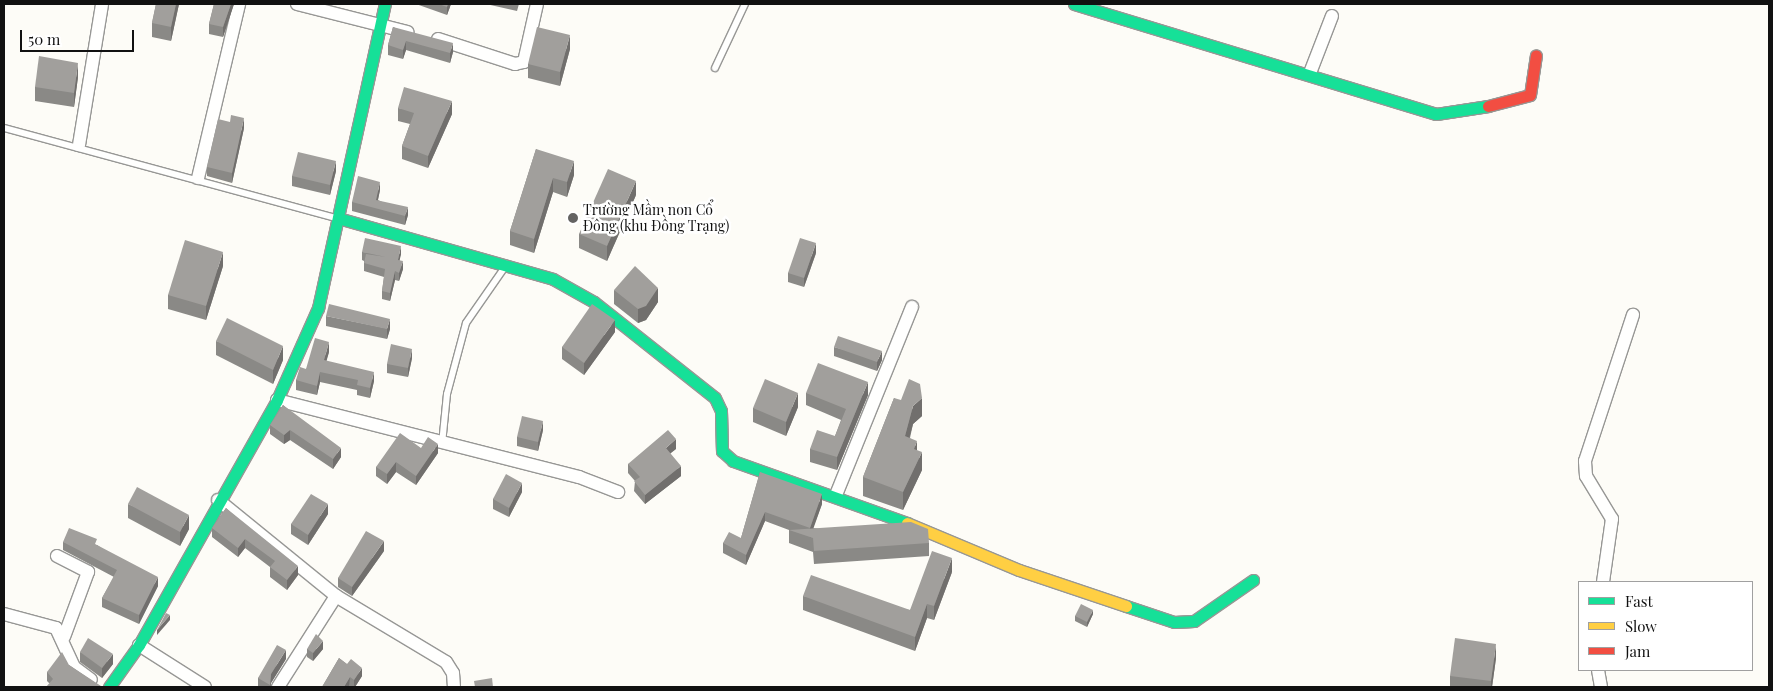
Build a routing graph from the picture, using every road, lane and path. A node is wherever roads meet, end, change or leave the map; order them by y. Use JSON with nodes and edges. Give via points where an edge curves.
{"nodes":[{"id":1,"x":102,"y":4,"type":"edge"},
{"id":2,"x":239,"y":4,"type":"edge"},
{"id":3,"x":297,"y":4,"type":"edge"},
{"id":4,"x":385,"y":4,"type":"edge"},
{"id":5,"x":537,"y":4,"type":"edge"},
{"id":6,"x":745,"y":4,"type":"edge"},
{"id":7,"x":1074,"y":4,"type":"edge"},
{"id":8,"x":1332,"y":16,"type":"dead end"},
{"id":9,"x":380,"y":27,"type":"junction"},
{"id":10,"x":1536,"y":55,"type":"dead end"},
{"id":11,"x":715,"y":68,"type":"dead end"},
{"id":12,"x":1310,"y":72,"type":"junction"},
{"id":13,"x":4,"y":128,"type":"edge"},
{"id":14,"x":79,"y":145,"type":"junction"},
{"id":15,"x":198,"y":178,"type":"junction"},
{"id":16,"x":338,"y":218,"type":"junction"},
{"id":17,"x":507,"y":263,"type":"junction"},
{"id":18,"x":912,"y":307,"type":"dead end"},
{"id":19,"x":1633,"y":315,"type":"dead end"},
{"id":20,"x":278,"y":400,"type":"junction"},
{"id":21,"x":442,"y":444,"type":"junction"},
{"id":22,"x":618,"y":492,"type":"dead end"},
{"id":23,"x":836,"y":495,"type":"junction"},
{"id":24,"x":218,"y":500,"type":"junction"},
{"id":25,"x":57,"y":556,"type":"dead end"},
{"id":26,"x":1253,"y":580,"type":"dead end"},
{"id":27,"x":1603,"y":581,"type":"edge"},
{"id":28,"x":336,"y":596,"type":"junction"},
{"id":29,"x":4,"y":614,"type":"edge"},
{"id":30,"x":64,"y":637,"type":"junction"},
{"id":31,"x":139,"y":645,"type":"junction"},
{"id":32,"x":1598,"y":671,"type":"edge"},
{"id":33,"x":101,"y":687,"type":"edge"},
{"id":34,"x":109,"y":687,"type":"edge"},
{"id":35,"x":205,"y":687,"type":"edge"},
{"id":36,"x":278,"y":687,"type":"edge"},
{"id":37,"x":454,"y":687,"type":"edge"},
{"id":38,"x":1601,"y":687,"type":"edge"}],
"edges":[{"from":1,"to":14,"type":"street"},
{"from":2,"to":15,"type":"street"},
{"from":3,"to":9,"type":"street"},
{"from":4,"to":9,"type":"street"},
{"from":5,"to":9,"type":"street","via":[[524,62],[515,64],[440,40]]},
{"from":6,"to":11,"type":"lane"},
{"from":7,"to":12,"type":"street"},
{"from":8,"to":12,"type":"street"},
{"from":9,"to":16,"type":"street"},
{"from":10,"to":12,"type":"street","via":[[1530,95],[1456,114],[1436,114]]},
{"from":13,"to":14,"type":"lane"},
{"from":14,"to":15,"type":"lane"},
{"from":15,"to":16,"type":"lane"},
{"from":16,"to":17,"type":"street"},
{"from":16,"to":20,"type":"street","via":[[318,308]]},
{"from":17,"to":21,"type":"lane","via":[[466,323],[447,394]]},
{"from":17,"to":23,"type":"street","via":[[553,279],[594,302],[707,391],[720,403],[721,445],[733,461]]},
{"from":18,"to":23,"type":"street"},
{"from":19,"to":27,"type":"street","via":[[1585,461],[1586,476],[1612,519]]},
{"from":20,"to":21,"type":"street"},
{"from":20,"to":24,"type":"street"},
{"from":21,"to":22,"type":"street","via":[[579,477]]},
{"from":23,"to":26,"type":"street","via":[[1019,570],[1174,622],[1194,621]]},
{"from":24,"to":28,"type":"street"},
{"from":24,"to":31,"type":"street"},
{"from":25,"to":30,"type":"street","via":[[88,572]]},
{"from":28,"to":36,"type":"street"},
{"from":28,"to":37,"type":"street","via":[[446,662],[454,674]]},
{"from":29,"to":30,"type":"street","via":[[48,623]]},
{"from":30,"to":33,"type":"street","via":[[74,667]]},
{"from":31,"to":34,"type":"street"},
{"from":31,"to":35,"type":"street"},
{"from":32,"to":38,"type":"street"}]}
